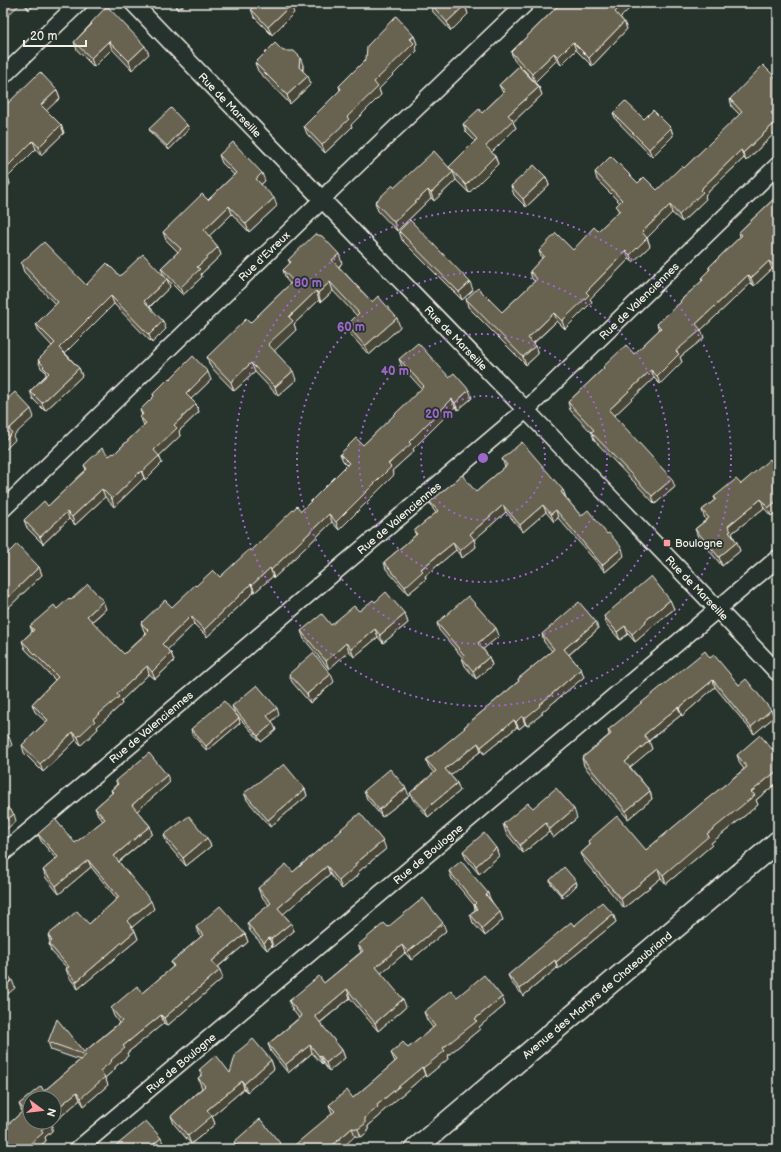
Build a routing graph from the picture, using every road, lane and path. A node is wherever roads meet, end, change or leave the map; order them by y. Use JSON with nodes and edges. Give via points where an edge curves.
{"nodes":[{"id":1,"x":79,"y":3,"type":"edge"},
{"id":2,"x":133,"y":3,"type":"edge"},
{"id":3,"x":526,"y":3,"type":"edge"},
{"id":4,"x":3,"y":76,"type":"edge"},
{"id":5,"x":778,"y":165,"type":"edge"},
{"id":6,"x":322,"y":200,"type":"junction"},
{"id":7,"x":526,"y":410,"type":"junction"},
{"id":8,"x":3,"y":510,"type":"edge"},
{"id":9,"x":778,"y":558,"type":"edge"},
{"id":10,"x":718,"y":609,"type":"junction"},
{"id":11,"x":778,"y":673,"type":"edge"},
{"id":12,"x":778,"y":841,"type":"edge"},
{"id":13,"x":3,"y":853,"type":"edge"},
{"id":14,"x":78,"y":1149,"type":"edge"},
{"id":15,"x":415,"y":1149,"type":"edge"}],
"edges":[{"from":1,"to":4,"type":"street"},
{"from":2,"to":6,"type":"street","name":"Rue de Marseille"},
{"from":3,"to":6,"type":"street","name":"Rue d'Evreux"},
{"from":5,"to":7,"type":"street","name":"Rue de Valenciennes"},
{"from":6,"to":7,"type":"street","name":"Rue de Marseille"},
{"from":6,"to":8,"type":"street","name":"Rue d'Evreux"},
{"from":7,"to":10,"type":"street","name":"Rue de Marseille"},
{"from":7,"to":13,"type":"street","name":"Rue de Valenciennes"},
{"from":9,"to":10,"type":"street","name":"Rue de Boulogne"},
{"from":10,"to":11,"type":"street","name":"Rue de Marseille"},
{"from":10,"to":14,"type":"street","name":"Rue de Boulogne"},
{"from":12,"to":15,"type":"street","name":"Avenue des Martyrs de Chateaubriand"}]}
